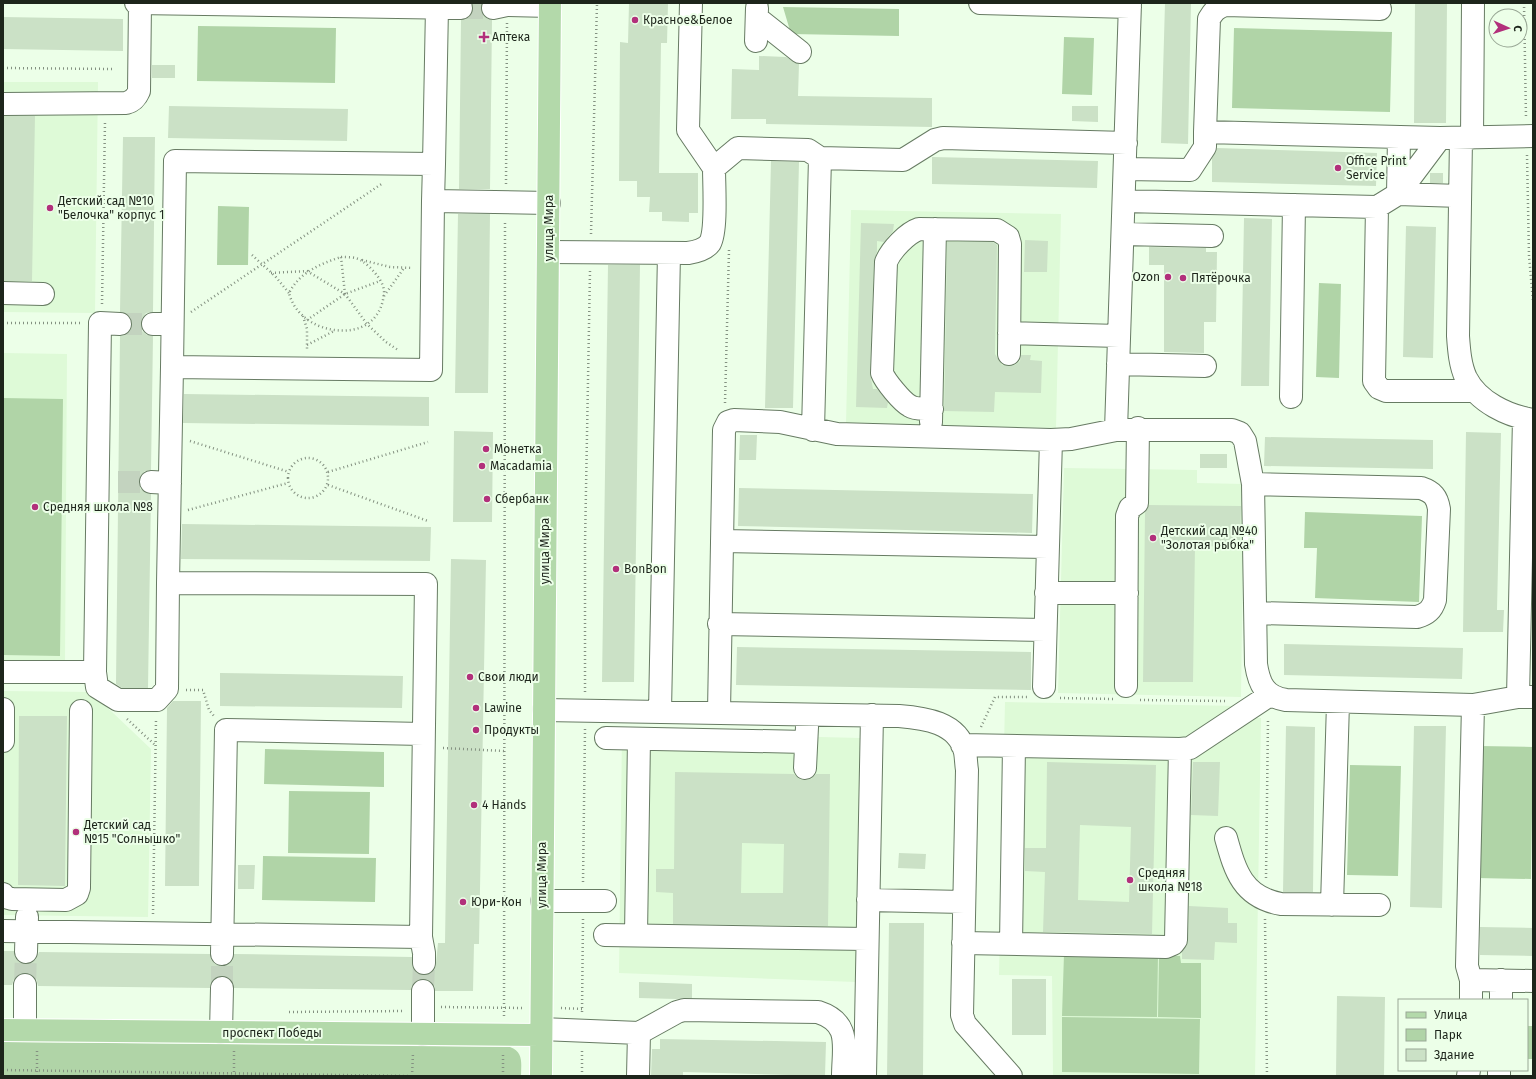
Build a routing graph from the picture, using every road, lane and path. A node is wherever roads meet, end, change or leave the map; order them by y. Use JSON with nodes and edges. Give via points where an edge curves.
{"nodes":[{"id":1,"x":136,"y":3,"type":"edge"},
{"id":2,"x":140,"y":3,"type":"edge"},
{"id":3,"x":596,"y":3,"type":"edge"},
{"id":4,"x":691,"y":3,"type":"edge"},
{"id":5,"x":980,"y":3,"type":"edge"},
{"id":6,"x":1473,"y":3,"type":"edge"},
{"id":7,"x":550,"y":4,"type":"edge"},
{"id":8,"x":1130,"y":5,"type":"edge"},
{"id":9,"x":437,"y":7,"type":"junction"},
{"id":10,"x":500,"y":7,"type":"joint"},
{"id":11,"x":461,"y":8,"type":"tunnel mouth"},
{"id":12,"x":1380,"y":8,"type":"dead end"},
{"id":13,"x":757,"y":11,"type":"edge"},
{"id":14,"x":756,"y":41,"type":"dead end"},
{"id":15,"x":800,"y":52,"type":"dead end"},
{"id":16,"x":3,"y":68,"type":"edge"},
{"id":17,"x":114,"y":69,"type":"dead end"},
{"id":18,"x":3,"y":104,"type":"edge"},
{"id":19,"x":105,"y":120,"type":"dead end"},
{"id":20,"x":1206,"y":132,"type":"junction"},
{"id":21,"x":1533,"y":136,"type":"edge"},
{"id":22,"x":1399,"y":137,"type":"junction"},
{"id":23,"x":1440,"y":138,"type":"junction"},
{"id":24,"x":1466,"y":138,"type":"junction"},
{"id":25,"x":1126,"y":143,"type":"junction"},
{"id":26,"x":820,"y":158,"type":"junction"},
{"id":27,"x":434,"y":164,"type":"junction"},
{"id":28,"x":714,"y":168,"type":"junction"},
{"id":29,"x":1125,"y":169,"type":"junction"},
{"id":30,"x":1190,"y":170,"type":"junction"},
{"id":31,"x":385,"y":181,"type":"dead end"},
{"id":32,"x":1398,"y":194,"type":"junction"},
{"id":33,"x":1460,"y":196,"type":"junction"},
{"id":34,"x":433,"y":201,"type":"junction"},
{"id":35,"x":1124,"y":201,"type":"junction"},
{"id":36,"x":1190,"y":202,"type":"junction"},
{"id":37,"x":506,"y":203,"type":"junction"},
{"id":38,"x":549,"y":203,"type":"junction"},
{"id":39,"x":1294,"y":205,"type":"junction"},
{"id":40,"x":1377,"y":207,"type":"junction"},
{"id":41,"x":935,"y":230,"type":"junction"},
{"id":42,"x":1123,"y":234,"type":"junction"},
{"id":43,"x":1212,"y":236,"type":"dead end"},
{"id":44,"x":730,"y":247,"type":"dead end"},
{"id":45,"x":549,"y":252,"type":"junction"},
{"id":46,"x":591,"y":253,"type":"junction"},
{"id":47,"x":669,"y":253,"type":"junction"},
{"id":48,"x":252,"y":255,"type":"dead end"},
{"id":49,"x":342,"y":258,"type":"junction"},
{"id":50,"x":362,"y":260,"type":"junction"},
{"id":51,"x":262,"y":265,"type":"junction"},
{"id":52,"x":405,"y":267,"type":"junction"},
{"id":53,"x":431,"y":268,"type":"junction"},
{"id":54,"x":307,"y":272,"type":"junction"},
{"id":55,"x":271,"y":273,"type":"junction"},
{"id":56,"x":380,"y":281,"type":"junction"},
{"id":57,"x":3,"y":293,"type":"edge"},
{"id":58,"x":289,"y":293,"type":"junction"},
{"id":59,"x":43,"y":294,"type":"dead end"},
{"id":60,"x":345,"y":294,"type":"junction"},
{"id":61,"x":381,"y":302,"type":"junction"},
{"id":62,"x":303,"y":316,"type":"junction"},
{"id":63,"x":307,"y":320,"type":"junction"},
{"id":64,"x":3,"y":323,"type":"edge"},
{"id":65,"x":110,"y":324,"type":"junction"},
{"id":66,"x":163,"y":324,"type":"junction"},
{"id":67,"x":367,"y":324,"type":"junction"},
{"id":68,"x":334,"y":331,"type":"junction"},
{"id":69,"x":1119,"y":336,"type":"junction"},
{"id":70,"x":307,"y":345,"type":"junction"},
{"id":71,"x":402,"y":352,"type":"dead end"},
{"id":72,"x":1118,"y":364,"type":"junction"},
{"id":73,"x":172,"y":366,"type":"junction"},
{"id":74,"x":1205,"y":366,"type":"dead end"},
{"id":75,"x":307,"y":368,"type":"junction"},
{"id":76,"x":1474,"y":391,"type":"junction"},
{"id":77,"x":1290,"y":397,"type":"dead end"},
{"id":78,"x":932,"y":409,"type":"junction"},
{"id":79,"x":1528,"y":419,"type":"edge"},
{"id":80,"x":1138,"y":428,"type":"junction"},
{"id":81,"x":724,"y":430,"type":"junction"},
{"id":82,"x":813,"y":430,"type":"junction"},
{"id":83,"x":1116,"y":430,"type":"junction"},
{"id":84,"x":931,"y":437,"type":"junction"},
{"id":85,"x":183,"y":438,"type":"dead end"},
{"id":86,"x":1051,"y":440,"type":"junction"},
{"id":87,"x":428,"y":442,"type":"dead end"},
{"id":88,"x":289,"y":472,"type":"junction"},
{"id":89,"x":328,"y":472,"type":"junction"},
{"id":90,"x":288,"y":483,"type":"junction"},
{"id":91,"x":1253,"y":484,"type":"junction"},
{"id":92,"x":328,"y":485,"type":"junction"},
{"id":93,"x":181,"y":512,"type":"dead end"},
{"id":94,"x":428,"y":521,"type":"dead end"},
{"id":95,"x":722,"y":541,"type":"junction"},
{"id":96,"x":1048,"y":547,"type":"junction"},
{"id":97,"x":168,"y":583,"type":"junction"},
{"id":98,"x":1046,"y":592,"type":"junction"},
{"id":99,"x":1127,"y":593,"type":"junction"},
{"id":100,"x":1256,"y":613,"type":"junction"},
{"id":101,"x":720,"y":624,"type":"junction"},
{"id":102,"x":1045,"y":630,"type":"junction"},
{"id":103,"x":3,"y":672,"type":"edge"},
{"id":104,"x":95,"y":672,"type":"junction"},
{"id":105,"x":1126,"y":686,"type":"dead end"},
{"id":106,"x":1044,"y":687,"type":"dead end"},
{"id":107,"x":162,"y":694,"type":"junction"},
{"id":108,"x":1270,"y":695,"type":"junction"},
{"id":109,"x":1525,"y":697,"type":"edge"},
{"id":110,"x":1338,"y":702,"type":"junction"},
{"id":111,"x":1472,"y":705,"type":"junction"},
{"id":112,"x":3,"y":709,"type":"edge"},
{"id":113,"x":544,"y":710,"type":"junction"},
{"id":114,"x":81,"y":711,"type":"dead end"},
{"id":115,"x":585,"y":711,"type":"junction"},
{"id":116,"x":660,"y":712,"type":"junction"},
{"id":117,"x":719,"y":712,"type":"junction"},
{"id":118,"x":122,"y":714,"type":"dead end"},
{"id":119,"x":807,"y":714,"type":"junction"},
{"id":120,"x":872,"y":715,"type":"junction"},
{"id":121,"x":226,"y":730,"type":"junction"},
{"id":122,"x":423,"y":734,"type":"junction"},
{"id":123,"x":606,"y":738,"type":"dead end"},
{"id":124,"x":639,"y":739,"type":"junction"},
{"id":125,"x":3,"y":742,"type":"edge"},
{"id":126,"x":806,"y":742,"type":"junction"},
{"id":127,"x":962,"y":745,"type":"junction"},
{"id":128,"x":156,"y":746,"type":"junction"},
{"id":129,"x":1014,"y":746,"type":"junction"},
{"id":130,"x":441,"y":748,"type":"dead end"},
{"id":131,"x":1180,"y":749,"type":"junction"},
{"id":132,"x":504,"y":751,"type":"junction"},
{"id":133,"x":805,"y":768,"type":"dead end"},
{"id":134,"x":1226,"y":838,"type":"dead end"},
{"id":135,"x":3,"y":894,"type":"edge"},
{"id":136,"x":28,"y":900,"type":"junction"},
{"id":137,"x":542,"y":900,"type":"junction"},
{"id":138,"x":868,"y":900,"type":"junction"},
{"id":139,"x":583,"y":901,"type":"junction"},
{"id":140,"x":605,"y":901,"type":"dead end"},
{"id":141,"x":964,"y":902,"type":"junction"},
{"id":142,"x":1332,"y":905,"type":"junction"},
{"id":143,"x":1379,"y":905,"type":"dead end"},
{"id":144,"x":3,"y":931,"type":"edge"},
{"id":145,"x":153,"y":932,"type":"junction"},
{"id":146,"x":605,"y":935,"type":"dead end"},
{"id":147,"x":636,"y":935,"type":"junction"},
{"id":148,"x":421,"y":937,"type":"junction"},
{"id":149,"x":867,"y":939,"type":"junction"},
{"id":150,"x":27,"y":941,"type":"junction"},
{"id":151,"x":963,"y":943,"type":"junction"},
{"id":152,"x":222,"y":944,"type":"junction"},
{"id":153,"x":1010,"y":944,"type":"junction"},
{"id":154,"x":424,"y":962,"type":"tunnel mouth"},
{"id":155,"x":1533,"y":981,"type":"edge"},
{"id":156,"x":25,"y":985,"type":"tunnel mouth"},
{"id":157,"x":222,"y":988,"type":"tunnel mouth"},
{"id":158,"x":1471,"y":990,"type":"edge"},
{"id":159,"x":1501,"y":990,"type":"edge"},
{"id":160,"x":423,"y":1000,"type":"junction"},
{"id":161,"x":504,"y":1008,"type":"junction"},
{"id":162,"x":282,"y":1012,"type":"dead end"},
{"id":163,"x":582,"y":1019,"type":"junction"},
{"id":164,"x":541,"y":1024,"type":"junction"},
{"id":165,"x":3,"y":1030,"type":"edge"},
{"id":166,"x":24,"y":1030,"type":"junction"},
{"id":167,"x":221,"y":1032,"type":"junction"},
{"id":168,"x":639,"y":1033,"type":"junction"},
{"id":169,"x":423,"y":1034,"type":"junction"},
{"id":170,"x":503,"y":1034,"type":"junction"},
{"id":171,"x":3,"y":1070,"type":"edge"},
{"id":172,"x":410,"y":1076,"type":"edge"},
{"id":173,"x":503,"y":1076,"type":"edge"},
{"id":174,"x":541,"y":1076,"type":"edge"},
{"id":175,"x":582,"y":1076,"type":"edge"},
{"id":176,"x":638,"y":1076,"type":"edge"},
{"id":177,"x":843,"y":1076,"type":"edge"},
{"id":178,"x":865,"y":1076,"type":"edge"},
{"id":179,"x":1011,"y":1076,"type":"edge"}],
"edges":[{"from":1,"to":2,"type":"lane"},
{"from":2,"to":9,"type":"lane"},
{"from":2,"to":18,"type":"lane","via":[[139,91],[131,102]]},
{"from":3,"to":46,"type":"path"},
{"from":4,"to":28,"type":"lane","via":[[688,130]]},
{"from":5,"to":8,"type":"lane"},
{"from":6,"to":24,"type":"lane"},
{"from":7,"to":10,"type":"lane"},
{"from":7,"to":38,"type":"main road","name":"улица Мира"},
{"from":8,"to":25,"type":"lane"},
{"from":9,"to":11,"type":"lane"},
{"from":9,"to":27,"type":"lane"},
{"from":10,"to":37,"type":"path"},
{"from":12,"to":20,"type":"lane","via":[[1224,5],[1218,7],[1209,19]]},
{"from":13,"to":14,"type":"lane"},
{"from":13,"to":15,"type":"lane"},
{"from":16,"to":17,"type":"path"},
{"from":19,"to":65,"type":"path","via":[[101,313]]},
{"from":20,"to":22,"type":"lane"},
{"from":20,"to":30,"type":"lane","via":[[1205,147]]},
{"from":21,"to":24,"type":"lane"},
{"from":22,"to":23,"type":"lane"},
{"from":22,"to":32,"type":"lane"},
{"from":23,"to":24,"type":"lane"},
{"from":23,"to":32,"type":"lane"},
{"from":24,"to":33,"type":"lane"},
{"from":25,"to":26,"type":"lane","via":[[942,138],[904,160]]},
{"from":25,"to":29,"type":"lane"},
{"from":26,"to":28,"type":"lane","via":[[808,150],[738,148]]},
{"from":26,"to":82,"type":"lane"},
{"from":27,"to":34,"type":"lane"},
{"from":27,"to":66,"type":"lane","via":[[175,161]]},
{"from":28,"to":47,"type":"lane","via":[[713,232],[709,244],[699,251]]},
{"from":29,"to":30,"type":"lane"},
{"from":29,"to":35,"type":"lane"},
{"from":30,"to":36,"type":"lane"},
{"from":31,"to":51,"type":"path"},
{"from":32,"to":33,"type":"lane"},
{"from":32,"to":40,"type":"lane"},
{"from":33,"to":76,"type":"lane","via":[[1458,336],[1462,365]]},
{"from":34,"to":37,"type":"lane"},
{"from":34,"to":53,"type":"lane"},
{"from":35,"to":36,"type":"lane"},
{"from":35,"to":42,"type":"lane"},
{"from":36,"to":39,"type":"lane"},
{"from":37,"to":38,"type":"lane"},
{"from":37,"to":132,"type":"path"},
{"from":38,"to":45,"type":"main road","name":"улица Мира"},
{"from":39,"to":40,"type":"lane"},
{"from":39,"to":77,"type":"lane"},
{"from":40,"to":76,"type":"lane","via":[[1374,381],[1379,388],[1386,391]]},
{"from":41,"to":69,"type":"lane","via":[[997,230],[1008,237],[1009,344]]},
{"from":41,"to":78,"type":"lane"},
{"from":41,"to":78,"type":"lane","via":[[913,231],[888,256],[882,373],[885,380],[909,406]]},
{"from":42,"to":43,"type":"lane"},
{"from":42,"to":69,"type":"lane"},
{"from":44,"to":81,"type":"path"},
{"from":45,"to":46,"type":"lane"},
{"from":45,"to":113,"type":"main road","name":"улица Мира"},
{"from":46,"to":47,"type":"lane"},
{"from":46,"to":115,"type":"path","via":[[585,544]]},
{"from":47,"to":116,"type":"lane"},
{"from":48,"to":51,"type":"path"},
{"from":49,"to":50,"type":"path"},
{"from":49,"to":54,"type":"path"},
{"from":49,"to":60,"type":"path"},
{"from":50,"to":52,"type":"path","via":[[390,267]]},
{"from":50,"to":56,"type":"path"},
{"from":51,"to":55,"type":"path"},
{"from":51,"to":66,"type":"path"},
{"from":52,"to":53,"type":"path"},
{"from":52,"to":61,"type":"path","via":[[388,288]]},
{"from":53,"to":75,"type":"lane","via":[[431,370]]},
{"from":54,"to":55,"type":"path"},
{"from":54,"to":58,"type":"path"},
{"from":54,"to":60,"type":"path"},
{"from":55,"to":58,"type":"path"},
{"from":56,"to":60,"type":"path"},
{"from":56,"to":61,"type":"path","via":[[384,292]]},
{"from":57,"to":59,"type":"lane"},
{"from":58,"to":62,"type":"path","via":[[291,301]]},
{"from":60,"to":63,"type":"path"},
{"from":60,"to":67,"type":"path"},
{"from":61,"to":67,"type":"path","via":[[378,312]]},
{"from":62,"to":63,"type":"path"},
{"from":62,"to":70,"type":"path","via":[[307,329]]},
{"from":63,"to":68,"type":"path"},
{"from":64,"to":65,"type":"path"},
{"from":65,"to":104,"type":"lane","via":[[109,482]]},
{"from":66,"to":73,"type":"lane"},
{"from":67,"to":68,"type":"path","via":[[351,332]]},
{"from":67,"to":71,"type":"path","via":[[386,342]]},
{"from":68,"to":70,"type":"path"},
{"from":69,"to":72,"type":"lane"},
{"from":70,"to":75,"type":"path"},
{"from":72,"to":74,"type":"lane"},
{"from":72,"to":83,"type":"lane"},
{"from":73,"to":75,"type":"lane"},
{"from":73,"to":97,"type":"lane","via":[[160,482]]},
{"from":76,"to":79,"type":"lane","via":[[1504,412]]},
{"from":78,"to":84,"type":"lane"},
{"from":79,"to":109,"type":"lane"},
{"from":80,"to":83,"type":"lane"},
{"from":80,"to":91,"type":"lane","via":[[1232,430],[1240,433],[1245,440]]},
{"from":80,"to":99,"type":"lane","via":[[1137,502],[1130,508],[1127,516]]},
{"from":81,"to":82,"type":"lane","via":[[728,422],[734,420],[769,420]]},
{"from":81,"to":95,"type":"lane"},
{"from":82,"to":84,"type":"lane","via":[[837,434]]},
{"from":83,"to":86,"type":"lane","via":[[1071,439]]},
{"from":84,"to":86,"type":"lane"},
{"from":85,"to":88,"type":"path"},
{"from":86,"to":96,"type":"lane"},
{"from":87,"to":89,"type":"path"},
{"from":88,"to":89,"type":"path","via":[[296,462],[308,458],[320,462]]},
{"from":88,"to":90,"type":"path"},
{"from":89,"to":92,"type":"path"},
{"from":90,"to":92,"type":"path","via":[[295,494],[307,499],[320,496]]},
{"from":90,"to":93,"type":"path"},
{"from":91,"to":100,"type":"lane"},
{"from":91,"to":100,"type":"lane","via":[[1421,488],[1430,491],[1437,499],[1439,509],[1435,600],[1426,614],[1417,617]]},
{"from":92,"to":94,"type":"path"},
{"from":95,"to":96,"type":"lane"},
{"from":95,"to":101,"type":"lane"},
{"from":96,"to":98,"type":"lane"},
{"from":97,"to":107,"type":"lane"},
{"from":97,"to":122,"type":"lane","via":[[426,584]]},
{"from":98,"to":99,"type":"lane"},
{"from":98,"to":102,"type":"lane"},
{"from":99,"to":105,"type":"lane"},
{"from":100,"to":108,"type":"lane","via":[[1258,678],[1264,690]]},
{"from":101,"to":102,"type":"lane"},
{"from":101,"to":117,"type":"lane"},
{"from":102,"to":106,"type":"lane"},
{"from":103,"to":104,"type":"lane"},
{"from":104,"to":107,"type":"lane","via":[[97,687],[113,698]]},
{"from":107,"to":121,"type":"path","via":[[204,690],[209,710]]},
{"from":107,"to":128,"type":"path"},
{"from":108,"to":110,"type":"lane","via":[[1286,700]]},
{"from":108,"to":131,"type":"lane","via":[[1190,748]]},
{"from":109,"to":111,"type":"lane"},
{"from":110,"to":111,"type":"lane"},
{"from":110,"to":142,"type":"lane"},
{"from":111,"to":158,"type":"lane","via":[[1467,966]]},
{"from":112,"to":125,"type":"lane"},
{"from":113,"to":115,"type":"lane"},
{"from":113,"to":137,"type":"main road","name":"улица Мира"},
{"from":114,"to":136,"type":"lane","via":[[79,888],[77,894],[66,900]]},
{"from":115,"to":116,"type":"lane"},
{"from":115,"to":139,"type":"path"},
{"from":116,"to":117,"type":"lane"},
{"from":117,"to":119,"type":"lane"},
{"from":118,"to":128,"type":"path"},
{"from":119,"to":120,"type":"lane"},
{"from":119,"to":126,"type":"lane"},
{"from":120,"to":127,"type":"lane","via":[[929,719],[948,728]]},
{"from":120,"to":138,"type":"lane"},
{"from":121,"to":122,"type":"lane"},
{"from":121,"to":152,"type":"lane"},
{"from":122,"to":148,"type":"lane"},
{"from":123,"to":124,"type":"lane"},
{"from":124,"to":126,"type":"lane"},
{"from":124,"to":147,"type":"lane"},
{"from":126,"to":133,"type":"lane"},
{"from":127,"to":129,"type":"lane"},
{"from":127,"to":141,"type":"lane","via":[[967,770]]},
{"from":128,"to":145,"type":"path"},
{"from":129,"to":131,"type":"lane"},
{"from":129,"to":153,"type":"lane"},
{"from":130,"to":132,"type":"path"},
{"from":131,"to":153,"type":"lane","via":[[1176,940],[1173,944],[1166,947]]},
{"from":132,"to":161,"type":"path"},
{"from":134,"to":142,"type":"lane","via":[[1235,871],[1258,895],[1281,904]]},
{"from":135,"to":136,"type":"lane","via":[[12,899]]},
{"from":136,"to":150,"type":"lane"},
{"from":137,"to":139,"type":"lane"},
{"from":137,"to":164,"type":"main road","name":"улица Мира"},
{"from":138,"to":141,"type":"lane"},
{"from":138,"to":149,"type":"lane"},
{"from":139,"to":140,"type":"lane"},
{"from":139,"to":163,"type":"path"},
{"from":141,"to":151,"type":"lane"},
{"from":142,"to":143,"type":"lane"},
{"from":144,"to":150,"type":"lane"},
{"from":145,"to":150,"type":"lane"},
{"from":145,"to":152,"type":"lane"},
{"from":146,"to":147,"type":"lane"},
{"from":147,"to":149,"type":"lane"},
{"from":148,"to":152,"type":"lane"},
{"from":148,"to":154,"type":"lane"},
{"from":149,"to":178,"type":"lane"},
{"from":151,"to":153,"type":"lane"},
{"from":151,"to":179,"type":"lane","via":[[962,1015],[965,1024]]},
{"from":155,"to":159,"type":"lane"},
{"from":156,"to":166,"type":"lane"},
{"from":157,"to":167,"type":"lane"},
{"from":158,"to":159,"type":"lane"},
{"from":160,"to":161,"type":"path","via":[[439,1007]]},
{"from":160,"to":162,"type":"path"},
{"from":160,"to":169,"type":"lane"},
{"from":161,"to":164,"type":"path"},
{"from":161,"to":170,"type":"path"},
{"from":163,"to":164,"type":"lane"},
{"from":163,"to":164,"type":"path"},
{"from":163,"to":168,"type":"lane"},
{"from":163,"to":175,"type":"path"},
{"from":164,"to":170,"type":"main road","name":"проспект Победы"},
{"from":164,"to":174,"type":"main road","name":"улица Мира"},
{"from":165,"to":166,"type":"main road","name":"проспект Победы"},
{"from":166,"to":167,"type":"main road","name":"проспект Победы"},
{"from":167,"to":169,"type":"main road","name":"проспект Победы"},
{"from":168,"to":176,"type":"lane"},
{"from":168,"to":177,"type":"lane","via":[[684,1010],[818,1012],[831,1016],[840,1025],[843,1036]]},
{"from":169,"to":170,"type":"main road","name":"проспект Победы"},
{"from":170,"to":173,"type":"path"},
{"from":171,"to":172,"type":"path"}]}
